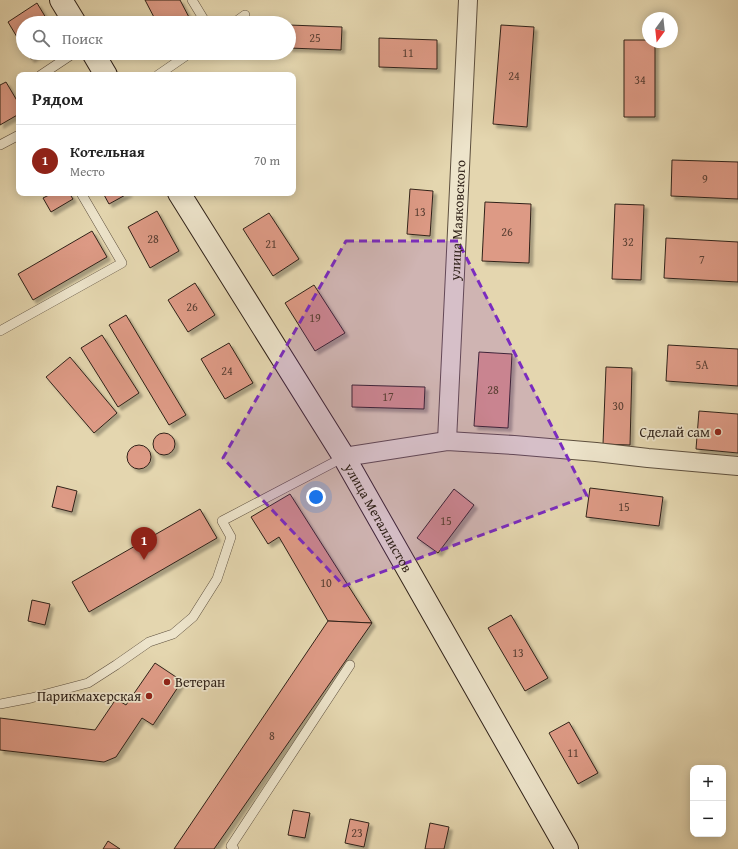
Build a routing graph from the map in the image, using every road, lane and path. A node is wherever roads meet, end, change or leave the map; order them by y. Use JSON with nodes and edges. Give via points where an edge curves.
{"nodes":[{"id":1,"x":62,"y":0,"type":"edge"},
{"id":2,"x":192,"y":0,"type":"edge"},
{"id":3,"x":468,"y":0,"type":"edge"},
{"id":4,"x":71,"y":16,"type":"edge"},
{"id":5,"x":202,"y":16,"type":"edge"},
{"id":6,"x":64,"y":60,"type":"edge"},
{"id":7,"x":97,"y":60,"type":"edge"},
{"id":8,"x":180,"y":60,"type":"edge"},
{"id":9,"x":46,"y":72,"type":"edge"},
{"id":10,"x":104,"y":72,"type":"edge"},
{"id":11,"x":162,"y":72,"type":"edge"},
{"id":12,"x":16,"y":137,"type":"edge"},
{"id":13,"x":0,"y":145,"type":"edge"},
{"id":14,"x":84,"y":196,"type":"edge"},
{"id":15,"x":181,"y":196,"type":"edge"},
{"id":16,"x":0,"y":331,"type":"edge"},
{"id":17,"x":447,"y":441,"type":"junction"},
{"id":18,"x":344,"y":457,"type":"junction"},
{"id":19,"x":738,"y":466,"type":"edge"},
{"id":20,"x":350,"y":665,"type":"dead end"},
{"id":21,"x":0,"y":704,"type":"edge"},
{"id":22,"x":234,"y":849,"type":"edge"},
{"id":23,"x":567,"y":849,"type":"edge"}],
"edges":[{"from":1,"to":4,"type":"street"},
{"from":2,"to":5,"type":"lane"},
{"from":3,"to":17,"type":"street","name":"улица Маяковского"},
{"from":6,"to":9,"type":"lane"},
{"from":7,"to":10,"type":"street"},
{"from":8,"to":11,"type":"lane"},
{"from":12,"to":13,"type":"lane"},
{"from":14,"to":16,"type":"lane","via":[[122,263]]},
{"from":15,"to":18,"type":"street","name":"улица Металлистов"},
{"from":17,"to":18,"type":"street"},
{"from":17,"to":19,"type":"street"},
{"from":18,"to":21,"type":"lane","via":[[222,521],[231,537],[217,579],[193,616],[173,634],[149,642],[88,683]]},
{"from":18,"to":23,"type":"street","name":"улица Металлистов"},
{"from":20,"to":22,"type":"lane","via":[[231,846]]}]}
